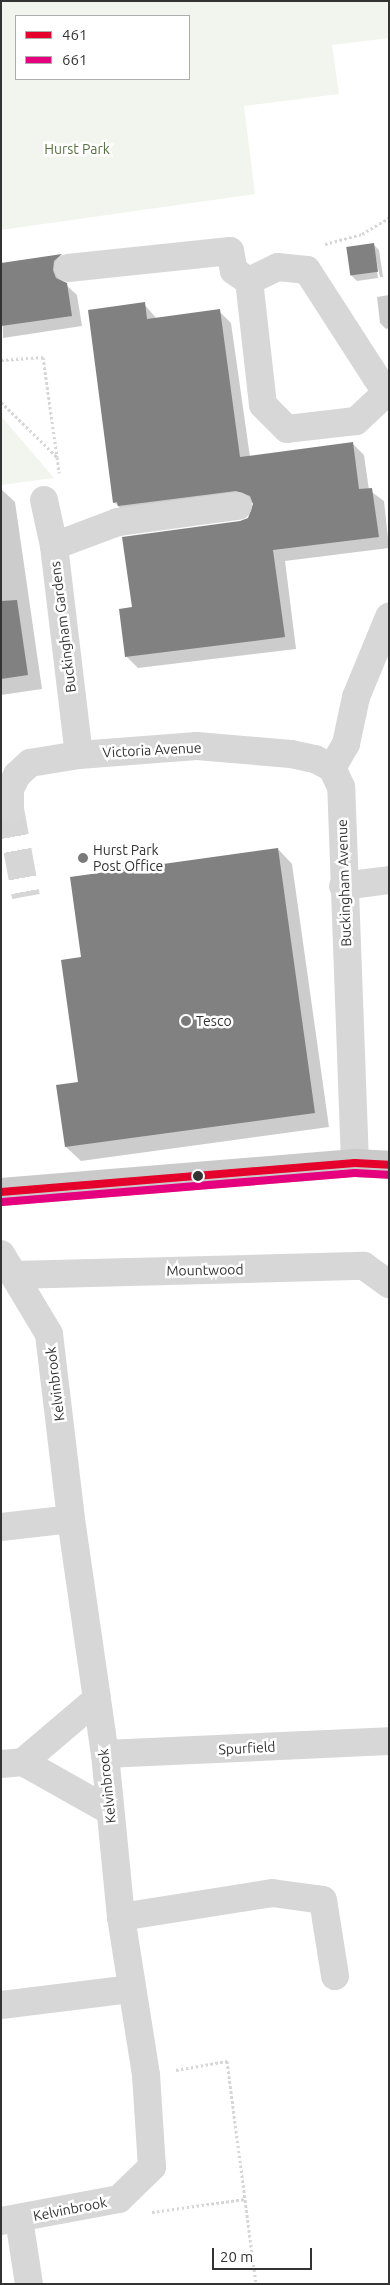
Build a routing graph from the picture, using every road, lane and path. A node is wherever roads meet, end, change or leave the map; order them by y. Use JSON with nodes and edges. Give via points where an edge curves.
{"nodes":[{"id":1,"x":389,"y":218,"type":"edge"},
{"id":2,"x":318,"y":246,"type":"dead end"},
{"id":3,"x":68,"y":268,"type":"dead end"},
{"id":4,"x":249,"y":281,"type":"junction"},
{"id":5,"x":1,"y":360,"type":"edge"},
{"id":6,"x":387,"y":396,"type":"edge"},
{"id":7,"x":1,"y":402,"type":"edge"},
{"id":8,"x":57,"y":457,"type":"junction"},
{"id":9,"x":44,"y":500,"type":"joint"},
{"id":10,"x":238,"y":506,"type":"dead end"},
{"id":11,"x":54,"y":546,"type":"junction"},
{"id":12,"x":389,"y":617,"type":"edge"},
{"id":13,"x":79,"y":755,"type":"junction"},
{"id":14,"x":1,"y":762,"type":"edge"},
{"id":15,"x":30,"y":763,"type":"junction"},
{"id":16,"x":332,"y":768,"type":"junction"},
{"id":17,"x":10,"y":799,"type":"tunnel mouth"},
{"id":18,"x":389,"y":880,"type":"edge"},
{"id":19,"x":343,"y":886,"type":"junction"},
{"id":20,"x":355,"y":1163,"type":"junction"},
{"id":21,"x":389,"y":1165,"type":"edge"},
{"id":22,"x":1,"y":1192,"type":"edge"},
{"id":23,"x":5,"y":1262,"type":"edge"},
{"id":24,"x":389,"y":1284,"type":"edge"},
{"id":25,"x":71,"y":1519,"type":"junction"},
{"id":26,"x":1,"y":1527,"type":"edge"},
{"id":27,"x":97,"y":1700,"type":"junction"},
{"id":28,"x":389,"y":1741,"type":"edge"},
{"id":29,"x":105,"y":1754,"type":"junction"},
{"id":30,"x":12,"y":1763,"type":"edge"},
{"id":31,"x":110,"y":1811,"type":"junction"},
{"id":32,"x":121,"y":1917,"type":"junction"},
{"id":33,"x":334,"y":1976,"type":"dead end"},
{"id":34,"x":132,"y":1989,"type":"junction"},
{"id":35,"x":1,"y":2004,"type":"edge"},
{"id":36,"x":146,"y":2075,"type":"junction"},
{"id":37,"x":119,"y":2199,"type":"junction"},
{"id":38,"x":245,"y":2199,"type":"junction"},
{"id":39,"x":10,"y":2220,"type":"edge"},
{"id":40,"x":29,"y":2284,"type":"edge"},
{"id":41,"x":256,"y":2284,"type":"edge"}],
"edges":[{"from":1,"to":2,"type":"path","via":[[362,234]]},
{"from":3,"to":4,"type":"street","via":[[230,251],[234,271]]},
{"from":4,"to":6,"type":"street","via":[[278,267],[308,270]]},
{"from":4,"to":6,"type":"street","via":[[264,405],[287,428],[356,421]]},
{"from":5,"to":8,"type":"path","via":[[43,356]]},
{"from":7,"to":8,"type":"path"},
{"from":8,"to":9,"type":"path","via":[[62,486]]},
{"from":9,"to":11,"type":"street","name":"Buckingham Gardens"},
{"from":10,"to":11,"type":"street","via":[[118,522]]},
{"from":11,"to":13,"type":"street","name":"Buckingham Gardens"},
{"from":12,"to":16,"type":"street","via":[[356,697],[346,744]]},
{"from":13,"to":15,"type":"street","name":"Victoria Avenue"},
{"from":13,"to":16,"type":"street","name":"Victoria Avenue","via":[[197,746],[291,754],[315,759]]},
{"from":14,"to":15,"type":"street","name":"Victoria Avenue"},
{"from":15,"to":17,"type":"street","via":[[17,775]]},
{"from":16,"to":19,"type":"street","name":"Buckingham Avenue","via":[[341,787]]},
{"from":18,"to":19,"type":"street"},
{"from":19,"to":20,"type":"street","name":"Buckingham Avenue"},
{"from":20,"to":21,"type":"main road"},
{"from":20,"to":22,"type":"main road"},
{"from":23,"to":24,"type":"street","name":"Mountwood","via":[[364,1266]]},
{"from":23,"to":25,"type":"street","name":"Kelvinbrook","via":[[49,1334]]},
{"from":25,"to":26,"type":"street"},
{"from":25,"to":27,"type":"street","name":"Kelvinbrook"},
{"from":27,"to":29,"type":"street","name":"Kelvinbrook"},
{"from":27,"to":30,"type":"street"},
{"from":28,"to":29,"type":"street","name":"Spurfield"},
{"from":29,"to":31,"type":"street","name":"Kelvinbrook"},
{"from":30,"to":31,"type":"street"},
{"from":31,"to":32,"type":"street","name":"Kelvinbrook"},
{"from":32,"to":33,"type":"street","via":[[272,1893],[323,1900]]},
{"from":32,"to":34,"type":"street","name":"Kelvinbrook"},
{"from":34,"to":35,"type":"street"},
{"from":34,"to":36,"type":"street","name":"Kelvinbrook"},
{"from":36,"to":37,"type":"street","name":"Kelvinbrook","via":[[152,2167]]},
{"from":36,"to":38,"type":"path","via":[[227,2061]]},
{"from":37,"to":38,"type":"path","via":[[128,2215]]},
{"from":37,"to":39,"type":"street","name":"Kelvinbrook"},
{"from":38,"to":41,"type":"path"},
{"from":39,"to":40,"type":"street"}]}
